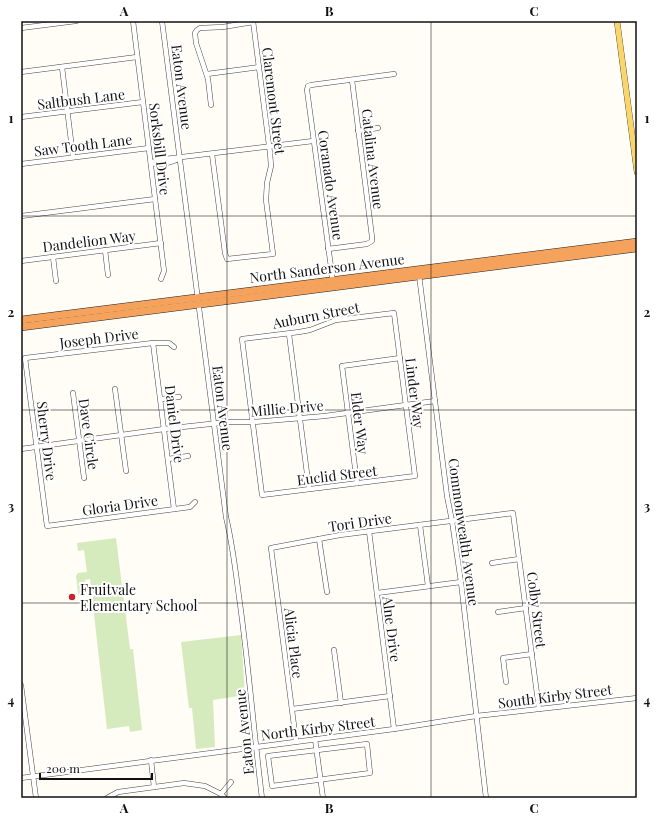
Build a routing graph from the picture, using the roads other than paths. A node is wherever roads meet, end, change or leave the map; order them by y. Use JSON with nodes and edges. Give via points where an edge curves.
{"nodes":[{"id":1,"x":76,"y":21,"type":"edge"},
{"id":2,"x":133,"y":21,"type":"edge"},
{"id":3,"x":162,"y":21,"type":"edge"},
{"id":4,"x":617,"y":21,"type":"edge"},
{"id":5,"x":253,"y":22,"type":"edge"},
{"id":6,"x":21,"y":28,"type":"edge"},
{"id":7,"x":137,"y":57,"type":"junction"},
{"id":8,"x":62,"y":67,"type":"junction"},
{"id":9,"x":259,"y":67,"type":"junction"},
{"id":10,"x":21,"y":72,"type":"edge"},
{"id":11,"x":206,"y":74,"type":"junction"},
{"id":12,"x":394,"y":74,"type":"dead end"},
{"id":13,"x":352,"y":80,"type":"junction"},
{"id":14,"x":143,"y":102,"type":"junction"},
{"id":15,"x":211,"y":105,"type":"dead end"},
{"id":16,"x":68,"y":112,"type":"junction"},
{"id":17,"x":21,"y":118,"type":"edge"},
{"id":18,"x":378,"y":128,"type":"dead end"},
{"id":19,"x":358,"y":131,"type":"junction"},
{"id":20,"x":313,"y":141,"type":"junction"},
{"id":21,"x":270,"y":146,"type":"junction"},
{"id":22,"x":149,"y":148,"type":"junction"},
{"id":23,"x":212,"y":154,"type":"junction"},
{"id":24,"x":74,"y":157,"type":"junction"},
{"id":25,"x":180,"y":158,"type":"junction"},
{"id":26,"x":151,"y":163,"type":"junction"},
{"id":27,"x":21,"y":164,"type":"edge"},
{"id":28,"x":637,"y":172,"type":"edge"},
{"id":29,"x":155,"y":199,"type":"junction"},
{"id":30,"x":21,"y":216,"type":"edge"},
{"id":31,"x":637,"y":242,"type":"edge"},
{"id":32,"x":161,"y":243,"type":"junction"},
{"id":33,"x":637,"y":248,"type":"edge"},
{"id":34,"x":328,"y":249,"type":"junction"},
{"id":35,"x":105,"y":250,"type":"junction"},
{"id":36,"x":53,"y":257,"type":"junction"},
{"id":37,"x":21,"y":261,"type":"edge"},
{"id":38,"x":419,"y":272,"type":"junction"},
{"id":39,"x":108,"y":275,"type":"dead end"},
{"id":40,"x":161,"y":279,"type":"dead end"},
{"id":41,"x":56,"y":281,"type":"dead end"},
{"id":42,"x":333,"y":284,"type":"junction"},
{"id":43,"x":198,"y":300,"type":"junction"},
{"id":44,"x":394,"y":312,"type":"joint"},
{"id":45,"x":21,"y":320,"type":"edge"},
{"id":46,"x":21,"y":326,"type":"edge"},
{"id":47,"x":289,"y":334,"type":"junction"},
{"id":48,"x":153,"y":343,"type":"junction"},
{"id":49,"x":174,"y":346,"type":"dead end"},
{"id":50,"x":25,"y":358,"type":"joint"},
{"id":51,"x":400,"y":358,"type":"junction"},
{"id":52,"x":115,"y":389,"type":"dead end"},
{"id":53,"x":73,"y":393,"type":"dead end"},
{"id":54,"x":179,"y":397,"type":"dead end"},
{"id":55,"x":161,"y":399,"type":"junction"},
{"id":56,"x":435,"y":402,"type":"junction"},
{"id":57,"x":406,"y":406,"type":"junction"},
{"id":58,"x":348,"y":413,"type":"junction"},
{"id":59,"x":300,"y":418,"type":"junction"},
{"id":60,"x":253,"y":422,"type":"junction"},
{"id":61,"x":214,"y":424,"type":"junction"},
{"id":62,"x":164,"y":429,"type":"junction"},
{"id":63,"x":121,"y":435,"type":"junction"},
{"id":64,"x":79,"y":442,"type":"junction"},
{"id":65,"x":37,"y":447,"type":"junction"},
{"id":66,"x":21,"y":449,"type":"edge"},
{"id":67,"x":188,"y":456,"type":"dead end"},
{"id":68,"x":168,"y":459,"type":"junction"},
{"id":69,"x":126,"y":471,"type":"dead end"},
{"id":70,"x":415,"y":476,"type":"joint"},
{"id":71,"x":84,"y":478,"type":"dead end"},
{"id":72,"x":357,"y":483,"type":"junction"},
{"id":73,"x":309,"y":489,"type":"junction"},
{"id":74,"x":195,"y":502,"type":"dead end"},
{"id":75,"x":174,"y":509,"type":"junction"},
{"id":76,"x":513,"y":513,"type":"joint"},
{"id":77,"x":452,"y":521,"type":"junction"},
{"id":78,"x":420,"y":525,"type":"junction"},
{"id":79,"x":47,"y":526,"type":"joint"},
{"id":80,"x":369,"y":531,"type":"junction"},
{"id":81,"x":320,"y":539,"type":"junction"},
{"id":82,"x":271,"y":548,"type":"joint"},
{"id":83,"x":519,"y":559,"type":"junction"},
{"id":84,"x":492,"y":563,"type":"dead end"},
{"id":85,"x":461,"y":582,"type":"junction"},
{"id":86,"x":428,"y":586,"type":"junction"},
{"id":87,"x":327,"y":592,"type":"dead end"},
{"id":88,"x":377,"y":593,"type":"junction"},
{"id":89,"x":526,"y":608,"type":"junction"},
{"id":90,"x":498,"y":612,"type":"dead end"},
{"id":91,"x":334,"y":650,"type":"dead end"},
{"id":92,"x":532,"y":654,"type":"junction"},
{"id":93,"x":506,"y":682,"type":"dead end"},
{"id":94,"x":21,"y":685,"type":"edge"},
{"id":95,"x":390,"y":696,"type":"junction"},
{"id":96,"x":637,"y":698,"type":"edge"},
{"id":97,"x":341,"y":703,"type":"junction"},
{"id":98,"x":292,"y":709,"type":"junction"},
{"id":99,"x":539,"y":709,"type":"junction"},
{"id":100,"x":476,"y":716,"type":"junction"},
{"id":101,"x":394,"y":729,"type":"junction"},
{"id":102,"x":316,"y":739,"type":"junction"},
{"id":103,"x":296,"y":741,"type":"junction"},
{"id":104,"x":256,"y":747,"type":"junction"},
{"id":105,"x":317,"y":750,"type":"junction"},
{"id":106,"x":151,"y":760,"type":"junction"},
{"id":107,"x":33,"y":776,"type":"junction"},
{"id":108,"x":21,"y":778,"type":"edge"},
{"id":109,"x":321,"y":780,"type":"junction"},
{"id":110,"x":230,"y":782,"type":"dead end"},
{"id":111,"x":154,"y":787,"type":"junction"},
{"id":112,"x":223,"y":796,"type":"edge"},
{"id":113,"x":36,"y":798,"type":"edge"},
{"id":114,"x":106,"y":798,"type":"edge"},
{"id":115,"x":262,"y":798,"type":"edge"},
{"id":116,"x":323,"y":798,"type":"edge"},
{"id":117,"x":486,"y":798,"type":"edge"}],
"edges":[{"from":1,"to":6,"type":"street"},
{"from":2,"to":7,"type":"street","name":"Sorksbill Drive"},
{"from":3,"to":25,"type":"street","name":"Eaton Avenue"},
{"from":4,"to":28,"type":"main road"},
{"from":5,"to":9,"type":"street","name":"Claremont Street"},
{"from":5,"to":11,"type":"street","via":[[195,32]]},
{"from":7,"to":8,"type":"street"},
{"from":7,"to":14,"type":"street","name":"Sorksbill Drive"},
{"from":8,"to":10,"type":"street"},
{"from":8,"to":16,"type":"street"},
{"from":9,"to":11,"type":"street"},
{"from":9,"to":21,"type":"street","name":"Claremont Street"},
{"from":11,"to":15,"type":"street"},
{"from":12,"to":13,"type":"street"},
{"from":13,"to":19,"type":"street","name":"Catalina Avenue"},
{"from":13,"to":20,"type":"street","name":"Coranado Avenue","via":[[308,86]]},
{"from":14,"to":16,"type":"street","name":"Saltbush Lane"},
{"from":14,"to":22,"type":"street","name":"Sorksbill Drive"},
{"from":16,"to":17,"type":"street","name":"Saltbush Lane"},
{"from":16,"to":24,"type":"street"},
{"from":18,"to":19,"type":"street"},
{"from":19,"to":34,"type":"street","name":"Catalina Avenue","via":[[372,241],[367,244]]},
{"from":20,"to":21,"type":"street"},
{"from":20,"to":34,"type":"street","name":"Coranado Avenue"},
{"from":21,"to":23,"type":"street"},
{"from":21,"to":23,"type":"street","name":"Claremont Street","via":[[271,166],[266,200],[273,254],[227,259]]},
{"from":22,"to":24,"type":"street","name":"Saw Tooth Lane"},
{"from":22,"to":26,"type":"street","name":"Sorksbill Drive"},
{"from":23,"to":25,"type":"street"},
{"from":24,"to":27,"type":"street","name":"Saw Tooth Lane"},
{"from":25,"to":26,"type":"street"},
{"from":25,"to":43,"type":"street","name":"Eaton Avenue"},
{"from":26,"to":29,"type":"street","name":"Sorksbill Drive"},
{"from":29,"to":30,"type":"street"},
{"from":29,"to":32,"type":"street","name":"Sorksbill Drive"},
{"from":31,"to":38,"type":"highway","name":"North Sanderson Avenue"},
{"from":32,"to":35,"type":"street","name":"Dandelion Way"},
{"from":32,"to":40,"type":"street","name":"Sorksbill Drive","via":[[164,271]]},
{"from":33,"to":38,"type":"highway","name":"North Sanderson Avenue"},
{"from":34,"to":42,"type":"street","name":"Coranado Avenue"},
{"from":35,"to":36,"type":"street","name":"Dandelion Way"},
{"from":35,"to":39,"type":"street"},
{"from":36,"to":37,"type":"street","name":"Dandelion Way"},
{"from":36,"to":41,"type":"street"},
{"from":38,"to":42,"type":"highway","name":"North Sanderson Avenue"},
{"from":38,"to":56,"type":"street","name":"Commonwealth Avenue"},
{"from":42,"to":43,"type":"highway","name":"North Sanderson Avenue"},
{"from":43,"to":45,"type":"highway","name":"North Sanderson Avenue"},
{"from":43,"to":46,"type":"highway","name":"North Sanderson Avenue"},
{"from":43,"to":61,"type":"street","name":"Eaton Avenue"},
{"from":44,"to":47,"type":"street","name":"Auburn Street","via":[[336,320]]},
{"from":44,"to":51,"type":"street","name":"Linder Way"},
{"from":47,"to":59,"type":"street"},
{"from":47,"to":60,"type":"street","name":"Auburn Street","via":[[242,339]]},
{"from":48,"to":49,"type":"street","name":"Joseph Drive","via":[[169,343]]},
{"from":48,"to":50,"type":"street","name":"Joseph Drive"},
{"from":48,"to":55,"type":"street","name":"Daniel Drive"},
{"from":50,"to":65,"type":"street","name":"Sherry Drive"},
{"from":51,"to":57,"type":"street","name":"Linder Way"},
{"from":51,"to":58,"type":"street","name":"Elder Way","via":[[342,366]]},
{"from":52,"to":63,"type":"street"},
{"from":53,"to":64,"type":"street","name":"Dave Circle"},
{"from":54,"to":55,"type":"street"},
{"from":55,"to":62,"type":"street","name":"Daniel Drive"},
{"from":56,"to":57,"type":"street","name":"Millie Drive"},
{"from":56,"to":77,"type":"street","name":"Commonwealth Avenue"},
{"from":57,"to":58,"type":"street","name":"Millie Drive"},
{"from":57,"to":70,"type":"street","name":"Linder Way"},
{"from":58,"to":59,"type":"street","name":"Millie Drive"},
{"from":58,"to":72,"type":"street","name":"Elder Way"},
{"from":59,"to":60,"type":"street","name":"Millie Drive"},
{"from":59,"to":73,"type":"street"},
{"from":60,"to":61,"type":"street","name":"Millie Drive"},
{"from":60,"to":73,"type":"street","name":"Euclid Street","via":[[262,495]]},
{"from":61,"to":62,"type":"street","name":"Millie Drive"},
{"from":61,"to":104,"type":"street","name":"Eaton Avenue","via":[[246,650]]},
{"from":62,"to":63,"type":"street","name":"Millie Drive"},
{"from":62,"to":68,"type":"street","name":"Daniel Drive"},
{"from":63,"to":64,"type":"street","name":"Millie Drive"},
{"from":63,"to":69,"type":"street"},
{"from":64,"to":65,"type":"street","name":"Millie Drive"},
{"from":64,"to":71,"type":"street","name":"Dave Circle"},
{"from":65,"to":66,"type":"street","name":"Millie Drive"},
{"from":65,"to":79,"type":"street","name":"Sherry Drive"},
{"from":67,"to":68,"type":"street"},
{"from":68,"to":75,"type":"street","name":"Daniel Drive"},
{"from":70,"to":72,"type":"street","name":"Euclid Street"},
{"from":72,"to":73,"type":"street","name":"Euclid Street"},
{"from":74,"to":75,"type":"street","name":"Gloria Drive","via":[[190,507]]},
{"from":75,"to":79,"type":"street","name":"Gloria Drive"},
{"from":76,"to":77,"type":"street","name":"Tori Drive"},
{"from":76,"to":83,"type":"street","name":"Colby Street"},
{"from":77,"to":78,"type":"street","name":"Tori Drive"},
{"from":77,"to":85,"type":"street","name":"Commonwealth Avenue"},
{"from":78,"to":80,"type":"street","name":"Tori Drive"},
{"from":78,"to":86,"type":"street"},
{"from":80,"to":81,"type":"street","name":"Tori Drive"},
{"from":80,"to":88,"type":"street","name":"Alne Drive"},
{"from":81,"to":82,"type":"street","name":"Tori Drive"},
{"from":81,"to":87,"type":"street"},
{"from":82,"to":98,"type":"street","name":"Alicia Place"},
{"from":83,"to":84,"type":"street"},
{"from":83,"to":89,"type":"street","name":"Colby Street"},
{"from":85,"to":86,"type":"street"},
{"from":85,"to":100,"type":"street","name":"Commonwealth Avenue"},
{"from":86,"to":88,"type":"street"},
{"from":88,"to":95,"type":"street","name":"Alne Drive"},
{"from":89,"to":90,"type":"street"},
{"from":89,"to":92,"type":"street","name":"Colby Street"},
{"from":91,"to":97,"type":"street"},
{"from":92,"to":93,"type":"street","via":[[503,658]]},
{"from":92,"to":99,"type":"street","name":"Colby Street"},
{"from":94,"to":107,"type":"street"},
{"from":95,"to":97,"type":"street"},
{"from":95,"to":101,"type":"street","name":"Alne Drive"},
{"from":96,"to":99,"type":"street","name":"South Kirby Street"},
{"from":97,"to":98,"type":"street"},
{"from":98,"to":103,"type":"street","name":"Alicia Place"},
{"from":99,"to":100,"type":"street","name":"South Kirby Street"},
{"from":100,"to":101,"type":"street","name":"North Kirby Street"},
{"from":100,"to":117,"type":"street","name":"Commonwealth Avenue"},
{"from":101,"to":102,"type":"street","name":"North Kirby Street"},
{"from":102,"to":103,"type":"street","name":"North Kirby Street"},
{"from":102,"to":105,"type":"street"},
{"from":103,"to":104,"type":"street","name":"North Kirby Street"},
{"from":104,"to":106,"type":"street","name":"North Kirby Street"},
{"from":104,"to":115,"type":"street","name":"Eaton Avenue"},
{"from":105,"to":109,"type":"street"},
{"from":105,"to":109,"type":"street","via":[[268,756],[272,786]]},
{"from":105,"to":109,"type":"street","via":[[367,744],[370,773]]},
{"from":106,"to":107,"type":"street","name":"North Kirby Street"},
{"from":106,"to":111,"type":"street"},
{"from":107,"to":108,"type":"street","name":"North Kirby Street"},
{"from":107,"to":113,"type":"street"},
{"from":109,"to":116,"type":"street"},
{"from":110,"to":112,"type":"street"},
{"from":111,"to":112,"type":"street","via":[[198,784]]},
{"from":111,"to":114,"type":"street","via":[[118,792]]}]}
